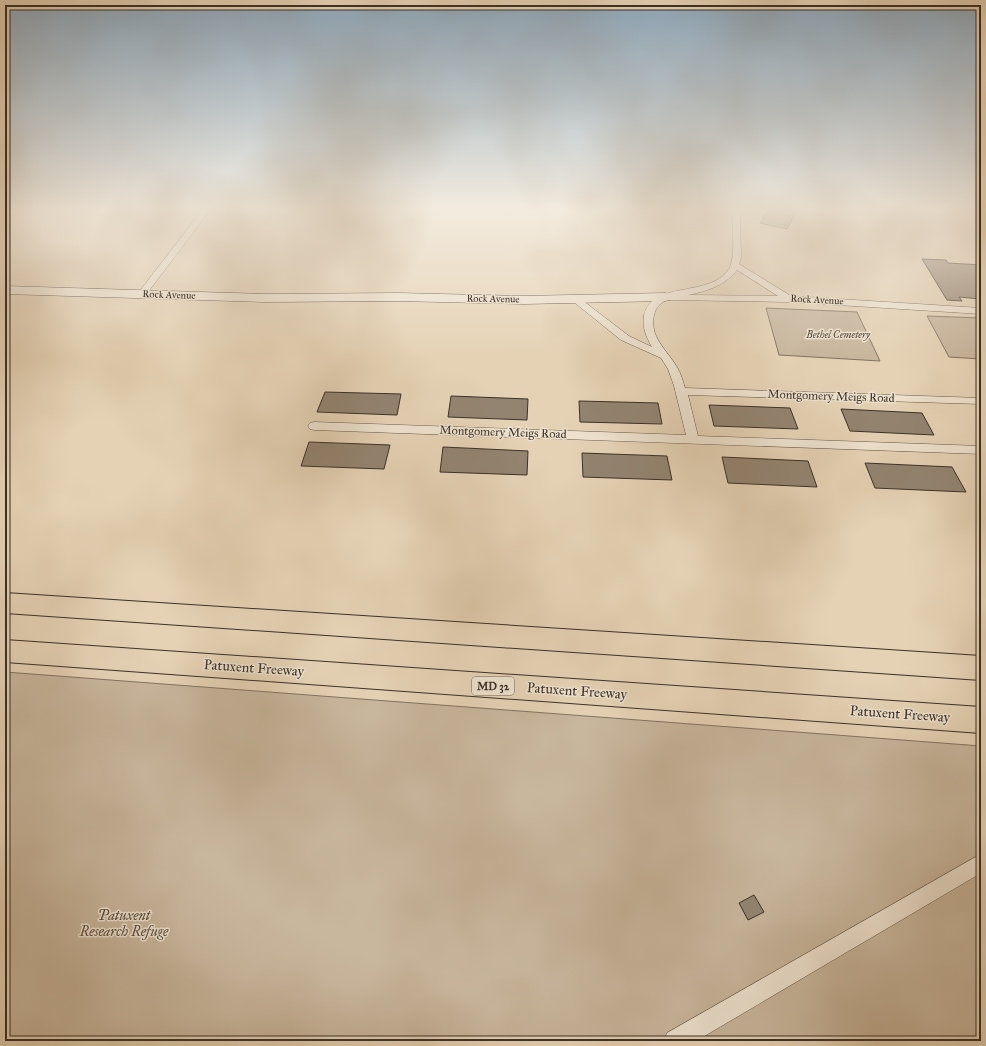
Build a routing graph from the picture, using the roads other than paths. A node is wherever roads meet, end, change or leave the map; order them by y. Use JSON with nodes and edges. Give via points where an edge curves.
{"nodes":[{"id":1,"x":170,"y":258,"type":"edge"},
{"id":2,"x":736,"y":258,"type":"edge"},
{"id":3,"x":735,"y":265,"type":"junction"},
{"id":4,"x":5,"y":290,"type":"edge"},
{"id":5,"x":142,"y":294,"type":"junction"},
{"id":6,"x":665,"y":297,"type":"junction"},
{"id":7,"x":575,"y":299,"type":"junction"},
{"id":8,"x":790,"y":299,"type":"junction"},
{"id":9,"x":981,"y":311,"type":"edge"},
{"id":10,"x":666,"y":358,"type":"junction"},
{"id":11,"x":681,"y":391,"type":"junction"},
{"id":12,"x":981,"y":401,"type":"edge"},
{"id":13,"x":314,"y":426,"type":"dead end"},
{"id":14,"x":693,"y":439,"type":"junction"},
{"id":15,"x":981,"y":450,"type":"edge"},
{"id":16,"x":5,"y":603,"type":"edge"},
{"id":17,"x":5,"y":651,"type":"edge"},
{"id":18,"x":981,"y":668,"type":"edge"},
{"id":19,"x":981,"y":720,"type":"edge"},
{"id":20,"x":981,"y":863,"type":"edge"},
{"id":21,"x":675,"y":1041,"type":"edge"}],
"edges":[{"from":1,"to":5,"type":"street"},
{"from":2,"to":3,"type":"street"},
{"from":3,"to":6,"type":"street","via":[[731,273],[718,282]]},
{"from":3,"to":8,"type":"street"},
{"from":4,"to":5,"type":"street","name":"Rock Avenue"},
{"from":5,"to":7,"type":"street","name":"Rock Avenue","via":[[266,298]]},
{"from":6,"to":7,"type":"street","name":"Rock Avenue"},
{"from":6,"to":8,"type":"street","name":"Rock Avenue"},
{"from":6,"to":10,"type":"street","via":[[655,302],[648,319],[648,330]]},
{"from":7,"to":10,"type":"street","via":[[625,338]]},
{"from":8,"to":9,"type":"street","name":"Rock Avenue"},
{"from":10,"to":11,"type":"street"},
{"from":11,"to":12,"type":"street","name":"Montgomery Meigs Road"},
{"from":11,"to":14,"type":"street"},
{"from":13,"to":14,"type":"street","name":"Montgomery Meigs Road"},
{"from":14,"to":15,"type":"street","name":"Montgomery Meigs Road"},
{"from":16,"to":18,"type":"highway"},
{"from":17,"to":19,"type":"highway","name":"Patuxent Freeway","number":"MD 32"},
{"from":20,"to":21,"type":"street"}]}
